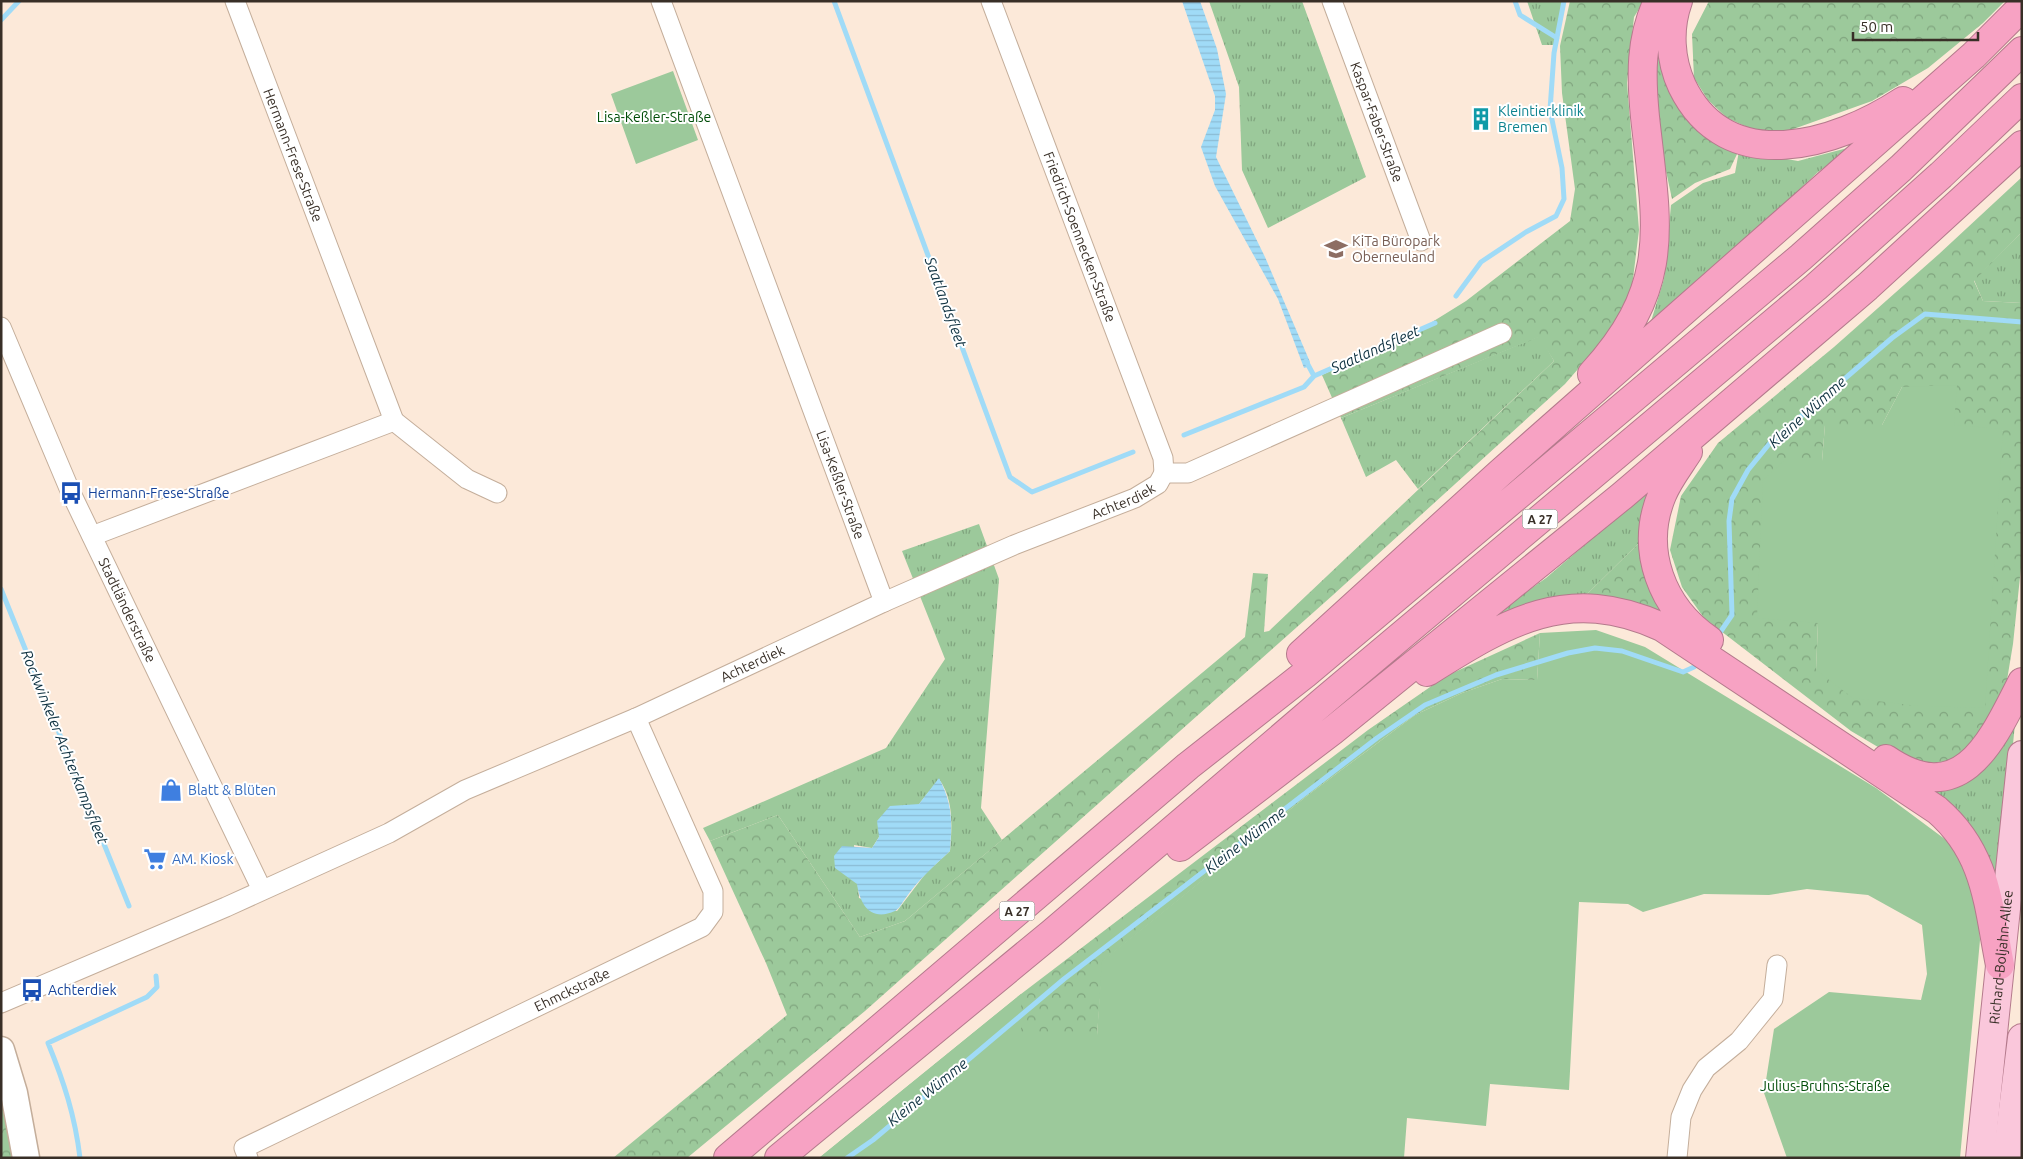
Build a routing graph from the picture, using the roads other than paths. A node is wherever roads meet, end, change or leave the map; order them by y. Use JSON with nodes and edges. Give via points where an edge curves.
{"nodes":[{"id":1,"x":235,"y":1,"type":"edge"},
{"id":2,"x":661,"y":1,"type":"edge"},
{"id":3,"x":991,"y":1,"type":"edge"},
{"id":4,"x":1332,"y":1,"type":"edge"},
{"id":5,"x":1658,"y":1,"type":"edge"},
{"id":6,"x":1678,"y":1,"type":"edge"},
{"id":7,"x":2020,"y":8,"type":"edge"},
{"id":8,"x":2022,"y":50,"type":"edge"},
{"id":9,"x":1974,"y":55,"type":"junction"},
{"id":10,"x":2022,"y":98,"type":"edge"},
{"id":11,"x":2022,"y":145,"type":"edge"},
{"id":12,"x":1421,"y":241,"type":"dead end"},
{"id":13,"x":1,"y":327,"type":"edge"},
{"id":14,"x":1502,"y":333,"type":"dead end"},
{"id":15,"x":394,"y":421,"type":"junction"},
{"id":16,"x":1709,"y":422,"type":"junction"},
{"id":17,"x":1164,"y":473,"type":"junction"},
{"id":18,"x":1500,"y":473,"type":"junction"},
{"id":19,"x":496,"y":493,"type":"dead end"},
{"id":20,"x":92,"y":536,"type":"junction"},
{"id":21,"x":884,"y":602,"type":"junction"},
{"id":22,"x":2022,"y":682,"type":"edge"},
{"id":23,"x":636,"y":718,"type":"junction"},
{"id":24,"x":1332,"y":731,"type":"junction"},
{"id":25,"x":2022,"y":755,"type":"edge"},
{"id":26,"x":1188,"y":766,"type":"junction"},
{"id":27,"x":262,"y":890,"type":"junction"},
{"id":28,"x":1052,"y":933,"type":"junction"},
{"id":29,"x":1777,"y":965,"type":"dead end"},
{"id":30,"x":2000,"y":965,"type":"junction"},
{"id":31,"x":1,"y":1003,"type":"edge"},
{"id":32,"x":2022,"y":1038,"type":"edge"},
{"id":33,"x":1,"y":1050,"type":"edge"},
{"id":34,"x":26,"y":1158,"type":"edge"},
{"id":35,"x":248,"y":1158,"type":"edge"},
{"id":36,"x":728,"y":1158,"type":"edge"},
{"id":37,"x":779,"y":1158,"type":"edge"},
{"id":38,"x":1677,"y":1158,"type":"edge"},
{"id":39,"x":1980,"y":1158,"type":"edge"},
{"id":40,"x":2007,"y":1158,"type":"edge"}],
"edges":[{"from":1,"to":15,"type":"street","name":"Hermann-Frese-Straße"},
{"from":2,"to":21,"type":"street","name":"Lisa-Keßler-Straße"},
{"from":3,"to":17,"type":"street","name":"Friedrich-Soennecken-Straße","via":[[1163,458]]},
{"from":4,"to":12,"type":"street","name":"Kaspar-Faber-Straße"},
{"from":5,"to":18,"type":"highway","via":[[1648,28],[1642,64],[1656,216],[1654,256],[1644,296],[1614,350]]},
{"from":6,"to":9,"type":"highway","via":[[1672,25],[1673,56],[1687,96],[1704,119],[1717,128],[1761,144],[1794,145],[1842,134],[1891,109]]},
{"from":7,"to":9,"type":"highway"},
{"from":8,"to":26,"type":"highway","number":"A 27","via":[[1901,168],[1801,257],[1305,674]]},
{"from":9,"to":18,"type":"highway"},
{"from":10,"to":28,"type":"highway","number":"A 27","via":[[1941,176],[1816,287]]},
{"from":11,"to":16,"type":"highway","via":[[1867,287]]},
{"from":13,"to":20,"type":"street","name":"Stadtländerstraße"},
{"from":14,"to":17,"type":"street","name":"Achterdiek","via":[[1188,473]]},
{"from":15,"to":19,"type":"street","via":[[466,479]]},
{"from":15,"to":20,"type":"street"},
{"from":16,"to":22,"type":"highway","via":[[1670,480],[1659,503],[1653,528],[1658,577],[1672,606],[1694,629],[1898,767],[1920,776],[1956,772],[1977,758],[1986,749]]},
{"from":16,"to":24,"type":"highway"},
{"from":17,"to":21,"type":"street","name":"Achterdiek","via":[[1158,484],[1135,498],[1014,545]]},
{"from":18,"to":26,"type":"highway","via":[[1247,704]]},
{"from":20,"to":27,"type":"street","name":"Stadtländerstraße"},
{"from":21,"to":23,"type":"street","name":"Achterdiek"},
{"from":23,"to":27,"type":"street","name":"Achterdiek","via":[[465,790],[389,833]]},
{"from":23,"to":35,"type":"street","name":"Ehmckstraße","via":[[713,891],[713,912],[702,927],[244,1148]]},
{"from":24,"to":28,"type":"highway","via":[[1147,872]]},
{"from":24,"to":30,"type":"highway","via":[[1468,647],[1521,620],[1576,608],[1612,610],[1646,620],[1685,641],[1950,821],[1971,848],[1979,866]]},
{"from":25,"to":30,"type":"main road","name":"Richard-Boljahn-Allee"},
{"from":26,"to":36,"type":"highway","number":"A 27"},
{"from":27,"to":31,"type":"street","name":"Achterdiek"},
{"from":28,"to":37,"type":"highway","number":"A 27"},
{"from":29,"to":38,"type":"street","via":[[1773,999],[1739,1041],[1706,1068],[1692,1090],[1681,1117]]},
{"from":30,"to":39,"type":"main road","name":"Richard-Boljahn-Allee"},
{"from":32,"to":40,"type":"main road"},
{"from":33,"to":34,"type":"street","via":[[14,1093]]}]}
